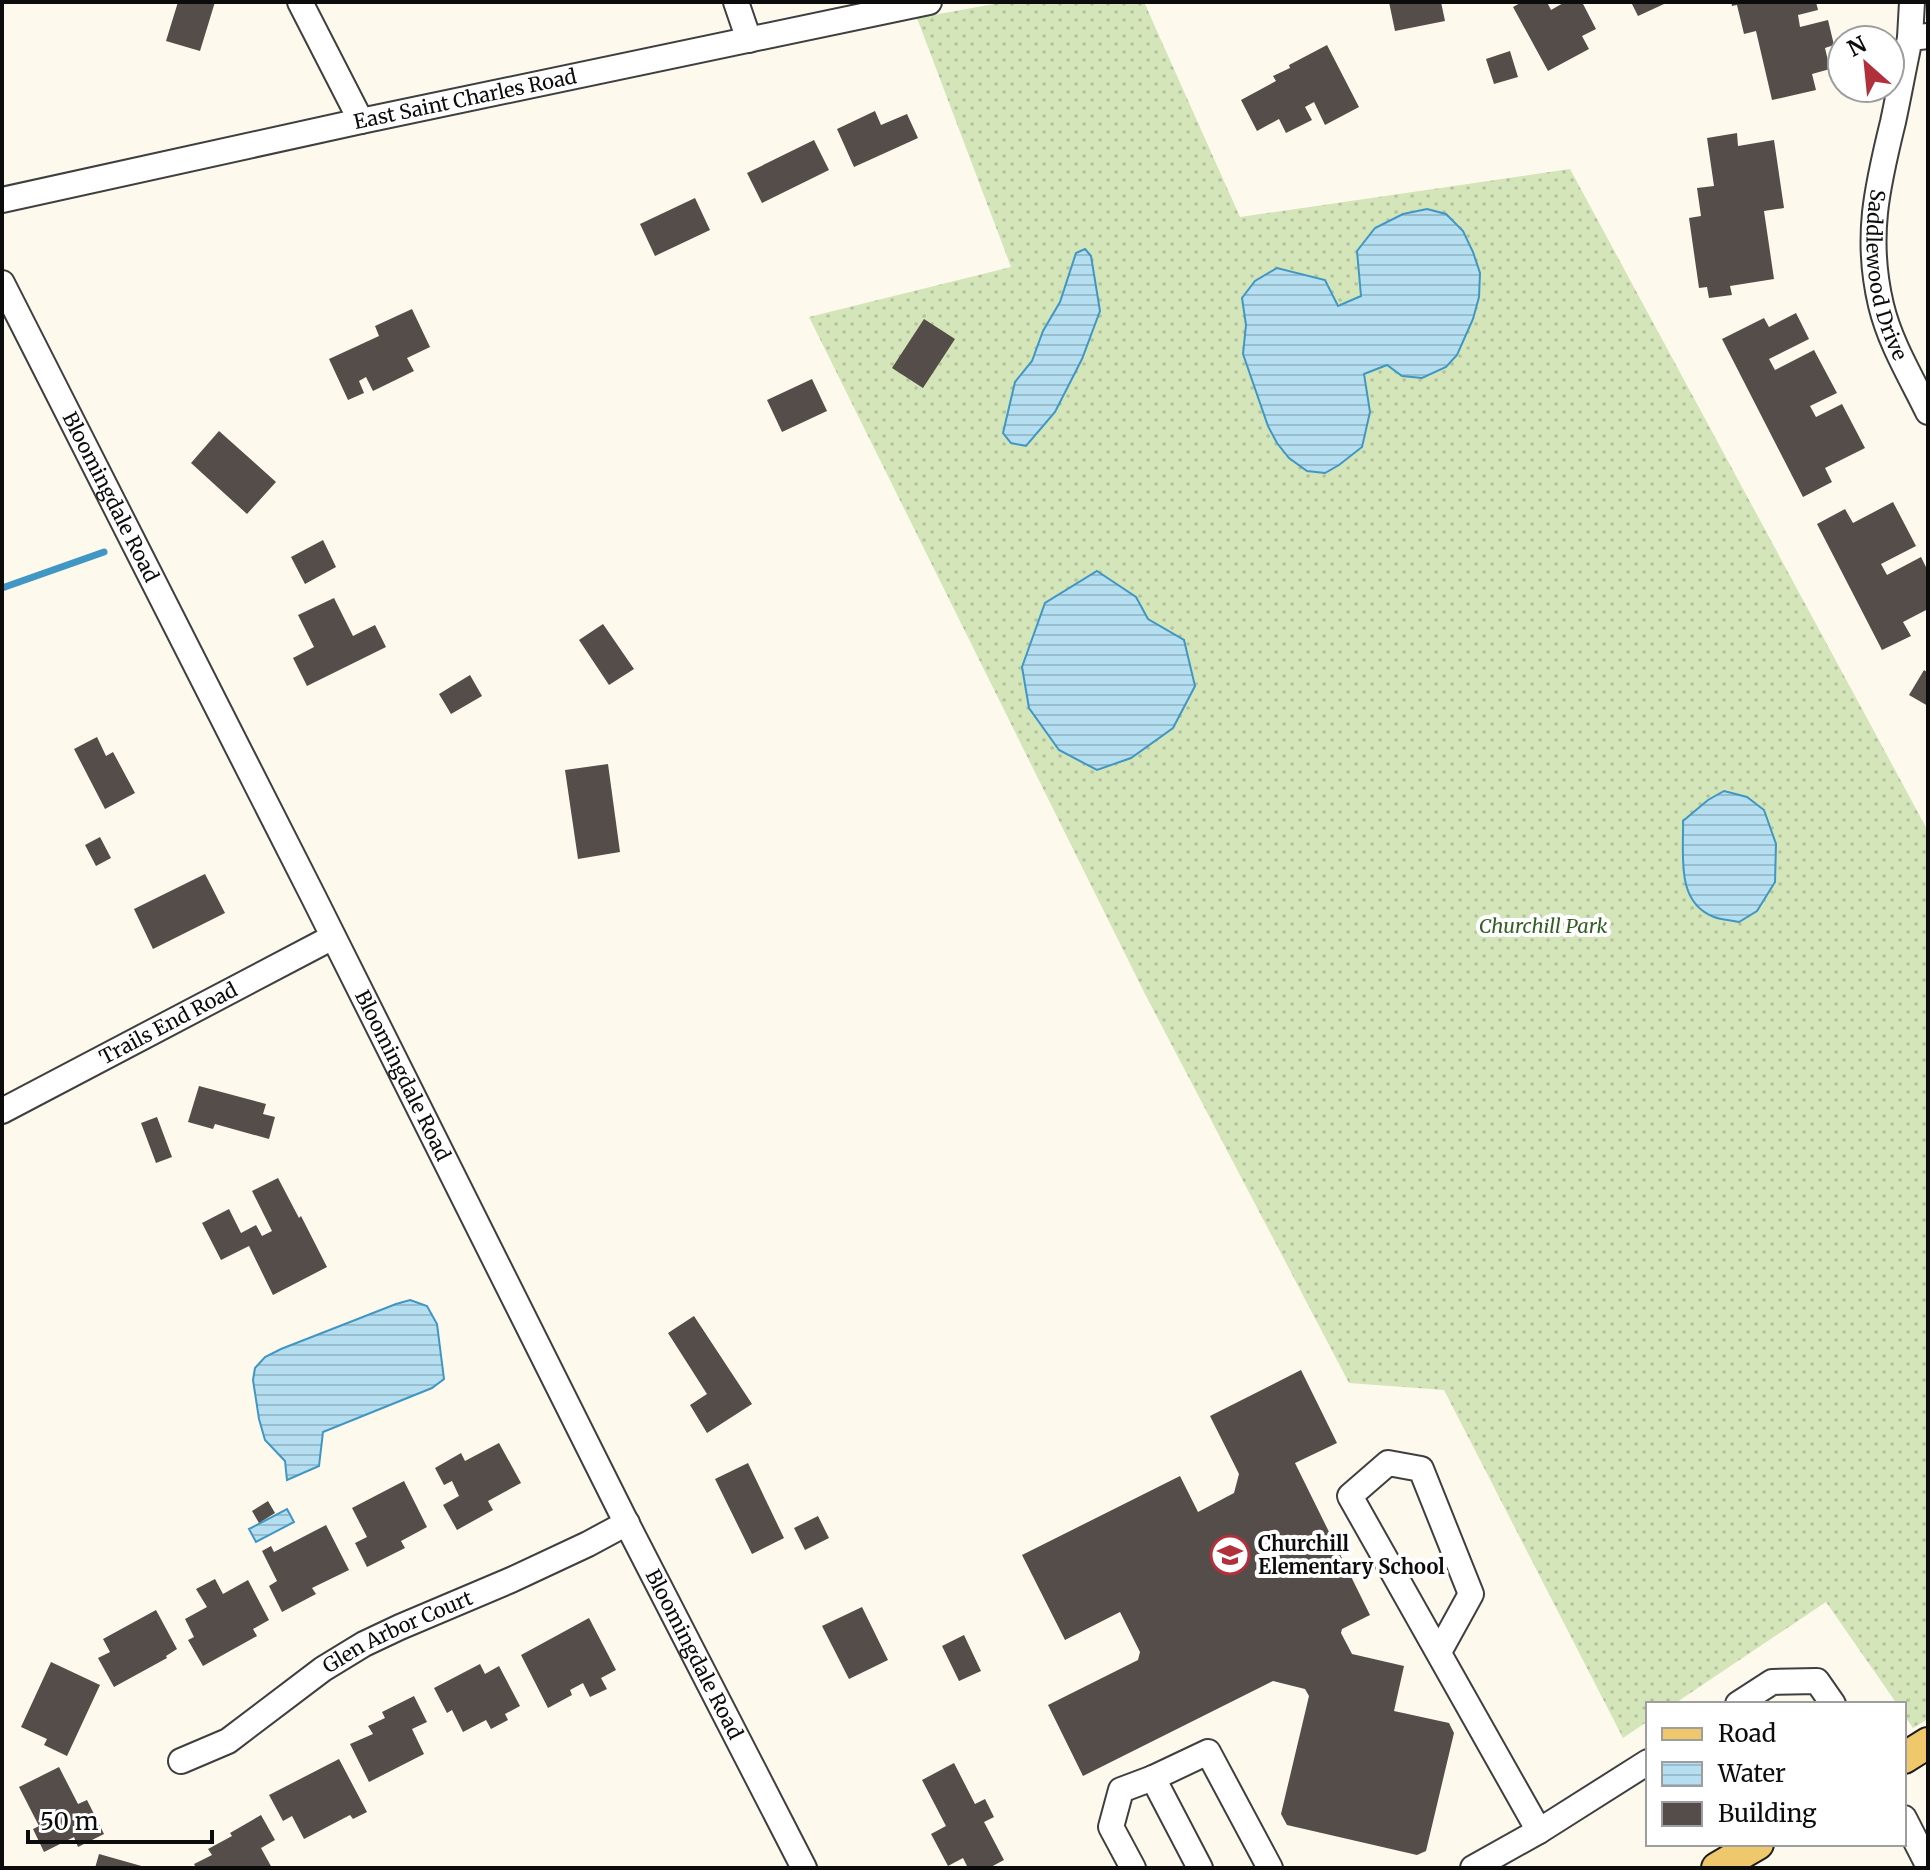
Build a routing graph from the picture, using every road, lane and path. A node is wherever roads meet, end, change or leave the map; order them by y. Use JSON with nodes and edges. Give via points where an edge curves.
{"nodes":[{"id":1,"x":300,"y":2,"type":"edge"},
{"id":2,"x":736,"y":2,"type":"edge"},
{"id":3,"x":929,"y":2,"type":"edge"},
{"id":4,"x":1912,"y":2,"type":"edge"},
{"id":5,"x":1919,"y":37,"type":"edge"},
{"id":6,"x":749,"y":40,"type":"junction"},
{"id":7,"x":361,"y":121,"type":"junction"},
{"id":8,"x":2,"y":200,"type":"edge"},
{"id":9,"x":2,"y":283,"type":"edge"},
{"id":10,"x":1928,"y":412,"type":"edge"},
{"id":11,"x":333,"y":937,"type":"junction"},
{"id":12,"x":2,"y":1111,"type":"edge"},
{"id":13,"x":627,"y":1523,"type":"junction"},
{"id":14,"x":1439,"y":1652,"type":"junction"},
{"id":15,"x":1741,"y":1702,"type":"edge"},
{"id":16,"x":1832,"y":1702,"type":"edge"},
{"id":17,"x":1928,"y":1743,"type":"edge"},
{"id":18,"x":1906,"y":1757,"type":"edge"},
{"id":19,"x":181,"y":1761,"type":"dead end"},
{"id":20,"x":1646,"y":1763,"type":"edge"},
{"id":21,"x":1153,"y":1778,"type":"junction"},
{"id":22,"x":1906,"y":1822,"type":"edge"},
{"id":23,"x":1539,"y":1831,"type":"junction"},
{"id":24,"x":1755,"y":1846,"type":"edge"},
{"id":25,"x":1928,"y":1865,"type":"edge"},
{"id":26,"x":804,"y":1868,"type":"edge"},
{"id":27,"x":1133,"y":1868,"type":"edge"},
{"id":28,"x":1200,"y":1868,"type":"edge"},
{"id":29,"x":1270,"y":1868,"type":"edge"},
{"id":30,"x":1473,"y":1868,"type":"edge"},
{"id":31,"x":1717,"y":1868,"type":"edge"}],
"edges":[{"from":1,"to":7,"type":"street"},
{"from":2,"to":6,"type":"street"},
{"from":3,"to":6,"type":"street","name":"East Saint Charles Road"},
{"from":4,"to":5,"type":"street","name":"Saddlewood Drive"},
{"from":5,"to":10,"type":"street","name":"Saddlewood Drive","via":[[1880,175],[1873,248],[1890,334]]},
{"from":6,"to":7,"type":"street","name":"East Saint Charles Road"},
{"from":7,"to":8,"type":"street","name":"East Saint Charles Road"},
{"from":9,"to":11,"type":"street","name":"Bloomingdale Road"},
{"from":11,"to":12,"type":"street","name":"Trails End Road"},
{"from":11,"to":13,"type":"street","name":"Bloomingdale Road"},
{"from":13,"to":19,"type":"street","name":"Glen Arbor Court","via":[[364,1644],[228,1741]]},
{"from":13,"to":26,"type":"street","name":"Bloomingdale Road"},
{"from":14,"to":14,"type":"street","via":[[1350,1496],[1388,1463],[1421,1469],[1471,1594]]},
{"from":14,"to":23,"type":"street"},
{"from":15,"to":16,"type":"street","via":[[1772,1682],[1817,1681]]},
{"from":17,"to":18,"type":"main road"},
{"from":20,"to":23,"type":"street"},
{"from":21,"to":27,"type":"street","via":[[1121,1790],[1111,1827]]},
{"from":21,"to":28,"type":"street"},
{"from":21,"to":29,"type":"street","via":[[1208,1752]]},
{"from":22,"to":25,"type":"street"},
{"from":23,"to":30,"type":"street"},
{"from":24,"to":31,"type":"main road"}]}
